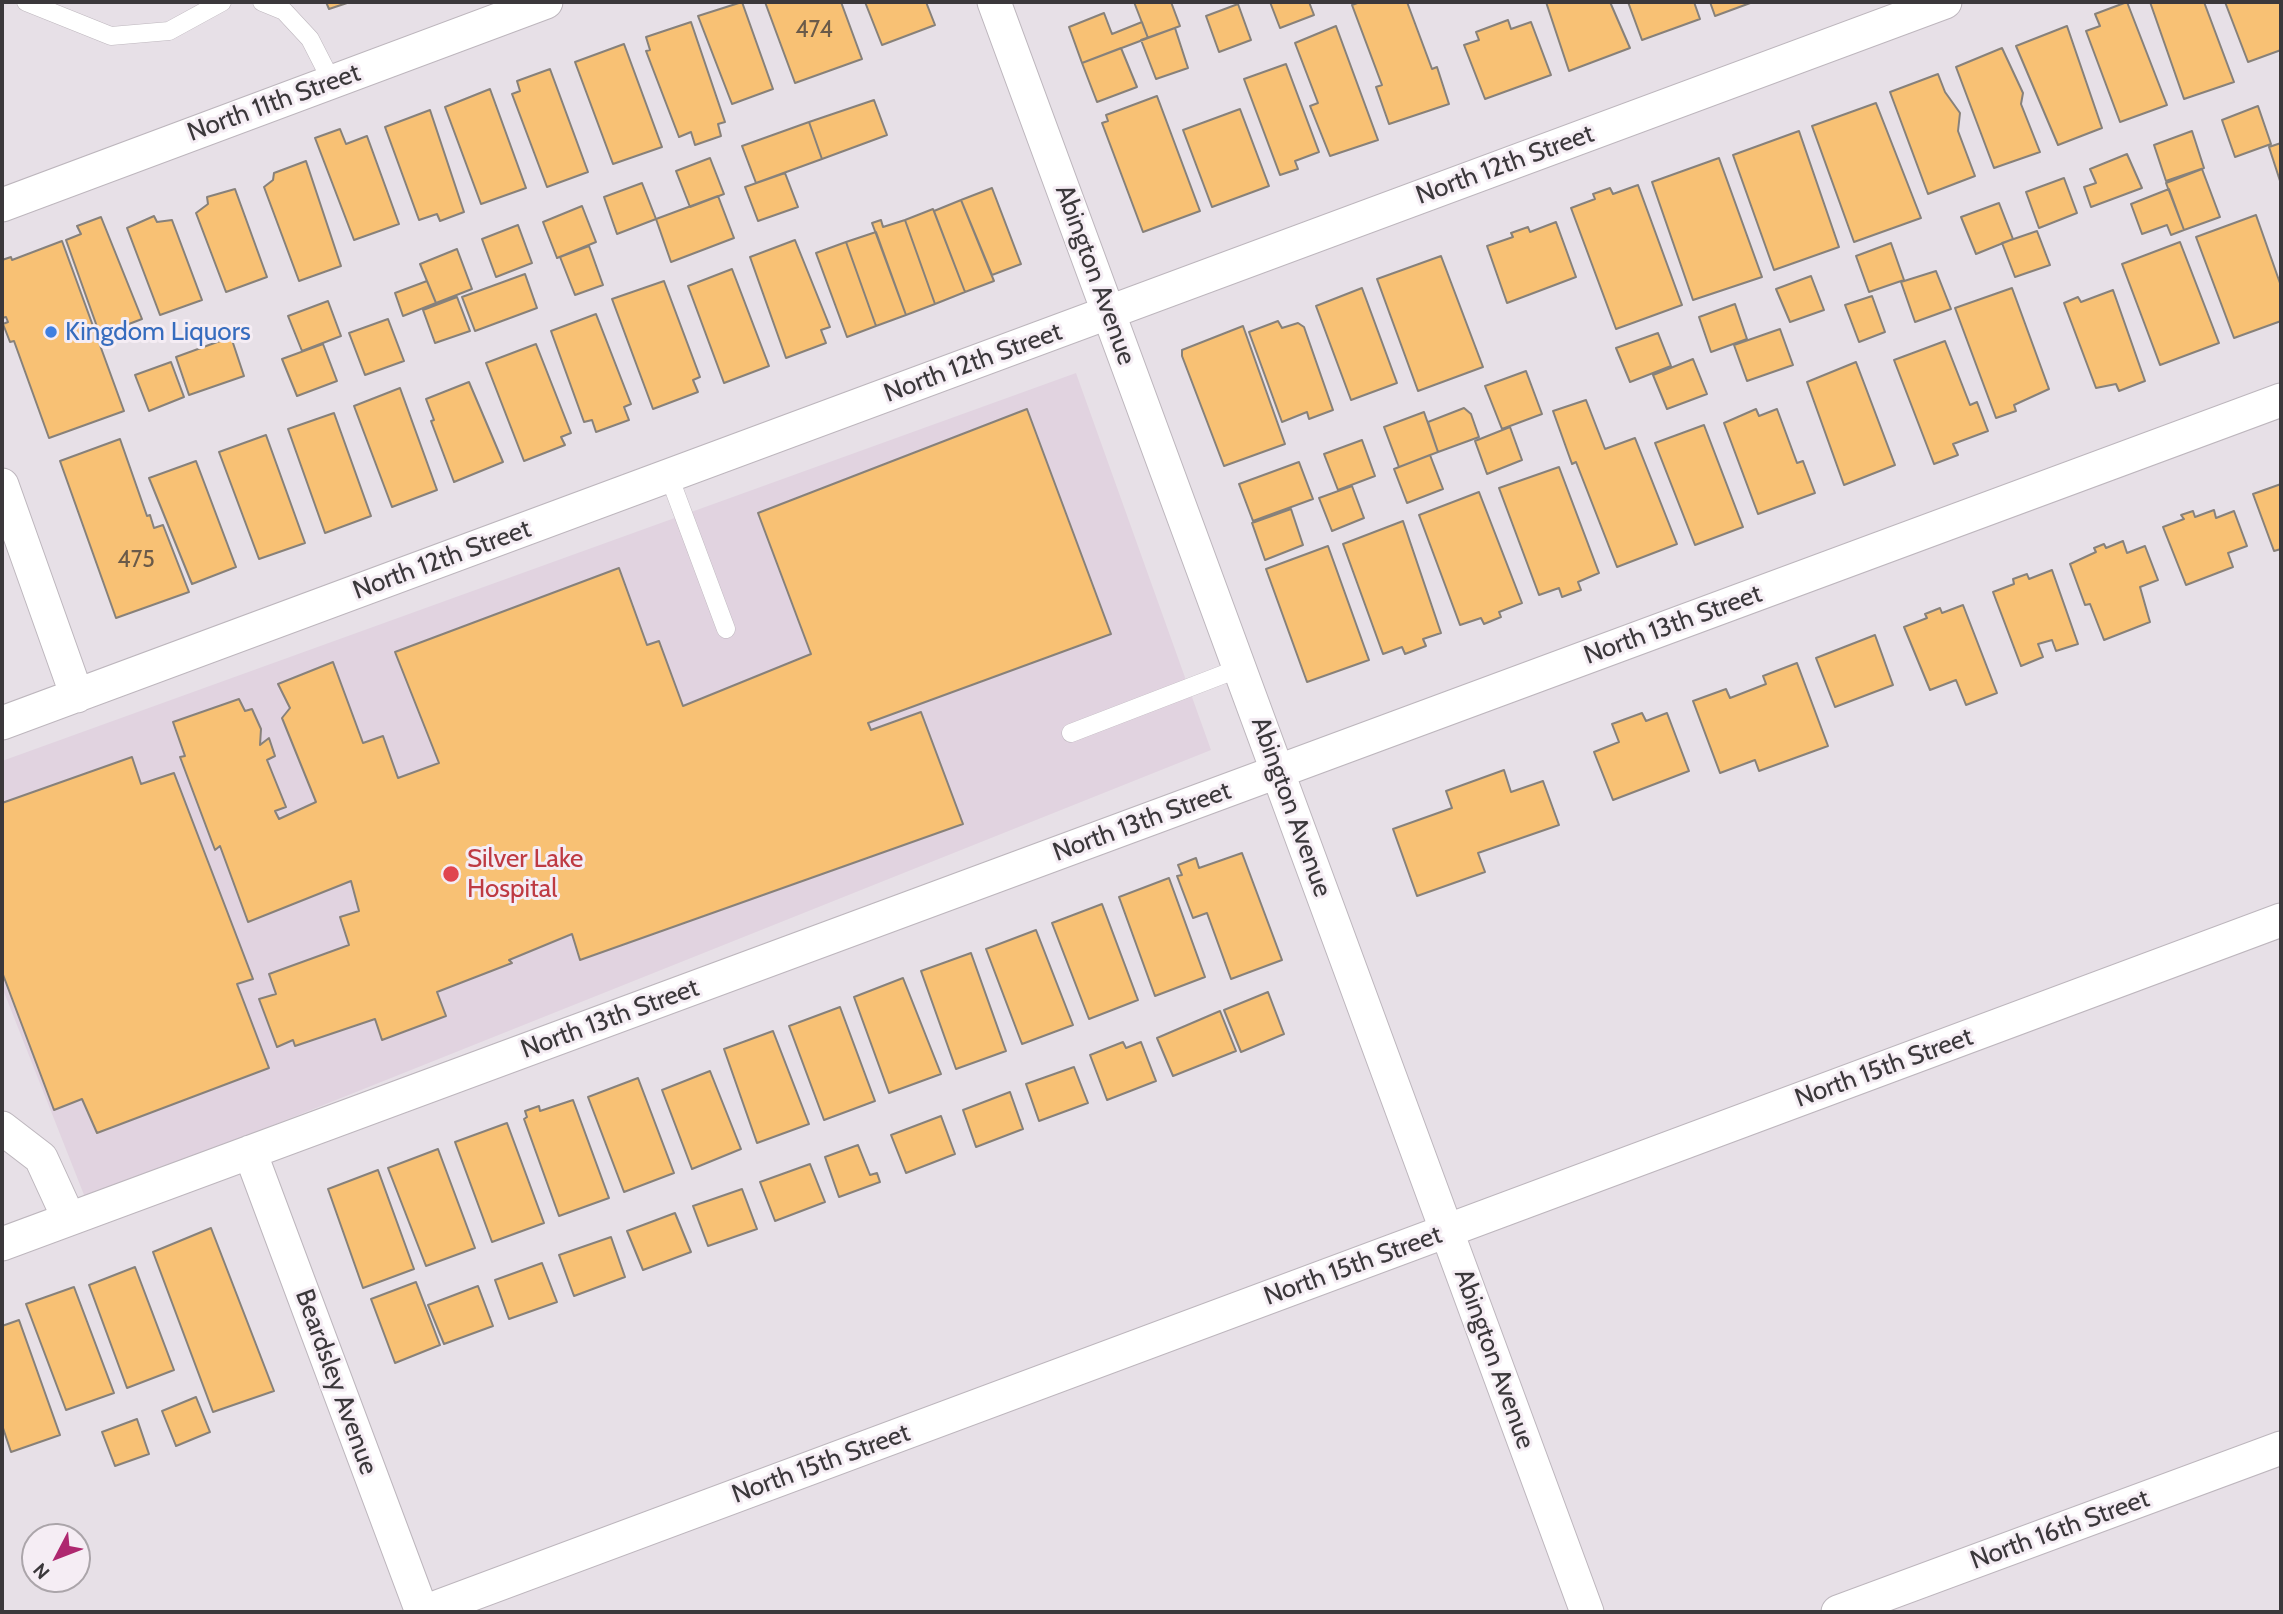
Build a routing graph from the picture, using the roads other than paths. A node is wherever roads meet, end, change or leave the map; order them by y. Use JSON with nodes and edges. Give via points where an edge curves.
{"nodes":[{"id":1,"x":26,"y":2,"type":"edge"},
{"id":2,"x":222,"y":2,"type":"edge"},
{"id":3,"x":262,"y":2,"type":"edge"},
{"id":4,"x":545,"y":2,"type":"edge"},
{"id":5,"x":994,"y":2,"type":"edge"},
{"id":6,"x":1944,"y":2,"type":"edge"},
{"id":7,"x":331,"y":82,"type":"junction"},
{"id":8,"x":2,"y":205,"type":"edge"},
{"id":9,"x":1109,"y":312,"type":"junction"},
{"id":10,"x":2281,"y":400,"type":"edge"},
{"id":11,"x":669,"y":476,"type":"junction"},
{"id":12,"x":4,"y":496,"type":"edge"},
{"id":13,"x":726,"y":629,"type":"dead end"},
{"id":14,"x":1240,"y":668,"type":"junction"},
{"id":15,"x":77,"y":696,"type":"junction"},
{"id":16,"x":2,"y":723,"type":"edge"},
{"id":17,"x":1071,"y":733,"type":"dead end"},
{"id":18,"x":1279,"y":772,"type":"junction"},
{"id":19,"x":2281,"y":920,"type":"edge"},
{"id":20,"x":2,"y":1128,"type":"edge"},
{"id":21,"x":250,"y":1152,"type":"junction"},
{"id":22,"x":69,"y":1219,"type":"junction"},
{"id":23,"x":1447,"y":1231,"type":"junction"},
{"id":24,"x":2,"y":1244,"type":"edge"},
{"id":25,"x":2281,"y":1448,"type":"edge"},
{"id":26,"x":423,"y":1612,"type":"edge"},
{"id":27,"x":1587,"y":1612,"type":"edge"},
{"id":28,"x":1838,"y":1612,"type":"edge"}],
"edges":[{"from":1,"to":2,"type":"lane","via":[[111,36],[169,31]]},
{"from":3,"to":7,"type":"lane","via":[[285,11],[310,38]]},
{"from":4,"to":7,"type":"street","name":"North 11th Street"},
{"from":5,"to":9,"type":"street","name":"Abington Avenue"},
{"from":6,"to":9,"type":"street","name":"North 12th Street"},
{"from":7,"to":8,"type":"street","name":"North 11th Street"},
{"from":9,"to":11,"type":"street","name":"North 12th Street"},
{"from":9,"to":14,"type":"street","name":"Abington Avenue"},
{"from":10,"to":18,"type":"street","name":"North 13th Street"},
{"from":11,"to":13,"type":"lane"},
{"from":11,"to":15,"type":"street","name":"North 12th Street"},
{"from":12,"to":15,"type":"street"},
{"from":14,"to":17,"type":"lane"},
{"from":14,"to":18,"type":"street","name":"Abington Avenue"},
{"from":15,"to":16,"type":"street","name":"North 12th Street"},
{"from":18,"to":21,"type":"street","name":"North 13th Street"},
{"from":18,"to":23,"type":"street","name":"Abington Avenue"},
{"from":19,"to":23,"type":"street","name":"North 15th Street"},
{"from":20,"to":22,"type":"street","via":[[41,1158]]},
{"from":21,"to":22,"type":"street","name":"North 13th Street"},
{"from":21,"to":26,"type":"street","name":"Beardsley Avenue"},
{"from":22,"to":24,"type":"street","name":"North 13th Street"},
{"from":23,"to":26,"type":"street","name":"North 15th Street"},
{"from":23,"to":27,"type":"street","name":"Abington Avenue"},
{"from":25,"to":28,"type":"street","name":"North 16th Street"}]}
